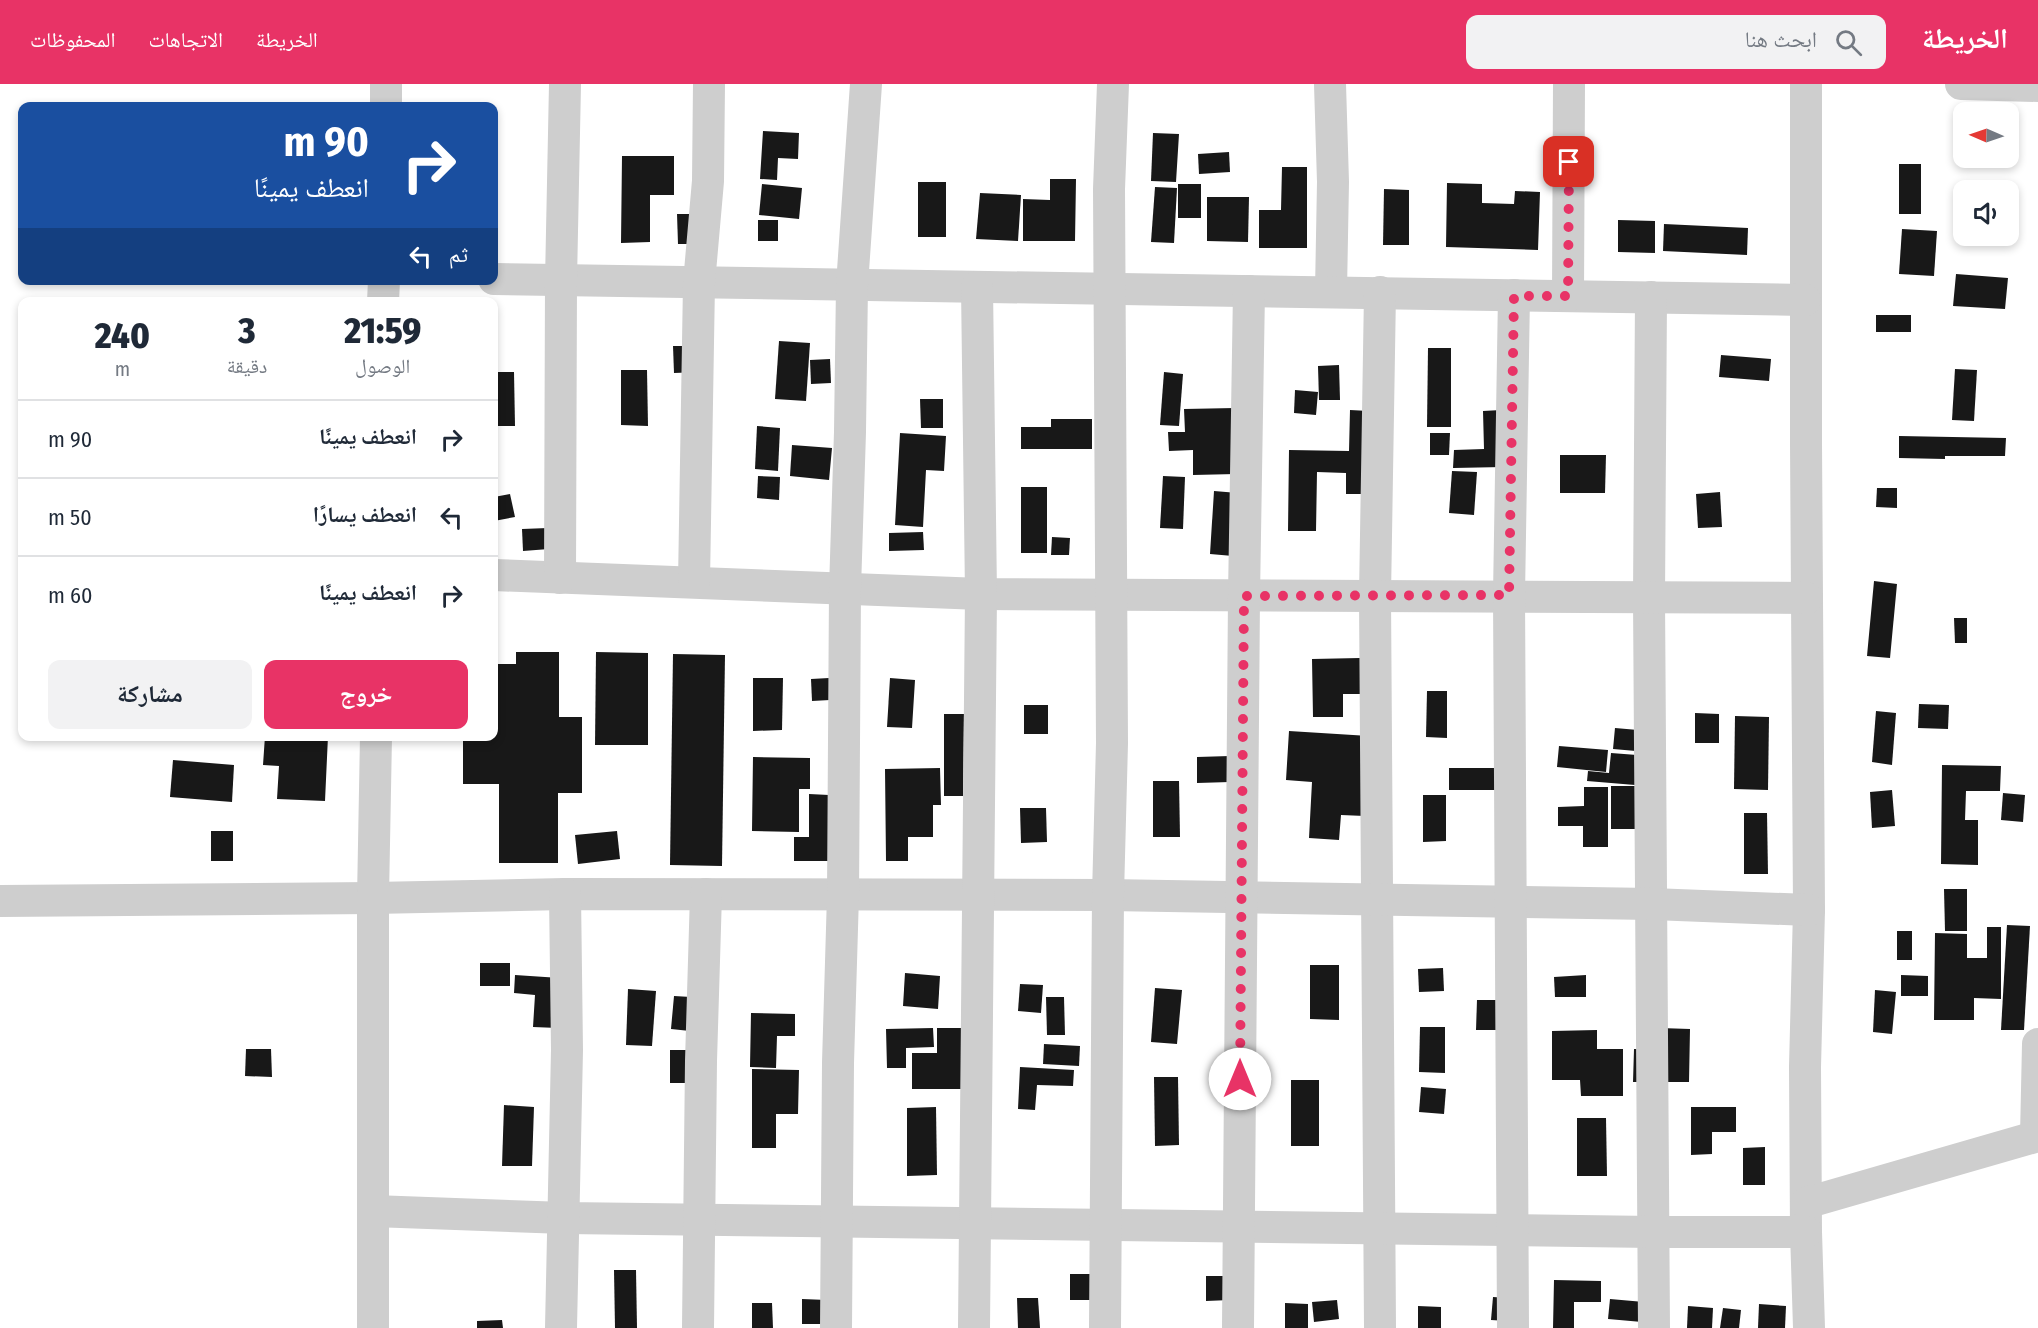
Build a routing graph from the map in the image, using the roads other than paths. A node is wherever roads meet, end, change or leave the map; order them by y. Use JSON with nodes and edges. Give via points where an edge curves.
{"nodes":[{"id":1,"x":386,"y":84,"type":"edge"},
{"id":2,"x":566,"y":84,"type":"edge"},
{"id":3,"x":709,"y":84,"type":"edge"},
{"id":4,"x":866,"y":84,"type":"edge"},
{"id":5,"x":1113,"y":84,"type":"edge"},
{"id":6,"x":1330,"y":84,"type":"edge"},
{"id":7,"x":1569,"y":84,"type":"edge"},
{"id":8,"x":1806,"y":84,"type":"edge"},
{"id":9,"x":1961,"y":84,"type":"edge"},
{"id":10,"x":2038,"y":86,"type":"edge"},
{"id":11,"x":386,"y":102,"type":"edge"},
{"id":12,"x":498,"y":279,"type":"edge"},
{"id":13,"x":561,"y":281,"type":"junction"},
{"id":14,"x":699,"y":283,"type":"junction"},
{"id":15,"x":852,"y":285,"type":"junction"},
{"id":16,"x":977,"y":287,"type":"junction"},
{"id":17,"x":1110,"y":288,"type":"junction"},
{"id":18,"x":1249,"y":291,"type":"junction"},
{"id":19,"x":1331,"y":291,"type":"junction"},
{"id":20,"x":1380,"y":292,"type":"junction"},
{"id":21,"x":1514,"y":296,"type":"junction"},
{"id":22,"x":1568,"y":296,"type":"junction"},
{"id":23,"x":1651,"y":297,"type":"junction"},
{"id":24,"x":1805,"y":300,"type":"junction"},
{"id":25,"x":498,"y":575,"type":"edge"},
{"id":26,"x":560,"y":578,"type":"junction"},
{"id":27,"x":694,"y":582,"type":"junction"},
{"id":28,"x":845,"y":589,"type":"junction"},
{"id":29,"x":981,"y":594,"type":"junction"},
{"id":30,"x":1110,"y":595,"type":"junction"},
{"id":31,"x":1509,"y":595,"type":"junction"},
{"id":32,"x":1244,"y":596,"type":"junction"},
{"id":33,"x":1375,"y":596,"type":"junction"},
{"id":34,"x":1649,"y":598,"type":"junction"},
{"id":35,"x":1807,"y":598,"type":"junction"},
{"id":36,"x":376,"y":741,"type":"edge"},
{"id":37,"x":565,"y":894,"type":"junction"},
{"id":38,"x":706,"y":894,"type":"junction"},
{"id":39,"x":843,"y":895,"type":"junction"},
{"id":40,"x":1108,"y":895,"type":"junction"},
{"id":41,"x":977,"y":896,"type":"junction"},
{"id":42,"x":373,"y":898,"type":"junction"},
{"id":43,"x":1241,"y":898,"type":"junction"},
{"id":44,"x":0,"y":901,"type":"edge"},
{"id":45,"x":1378,"y":901,"type":"junction"},
{"id":46,"x":1511,"y":901,"type":"junction"},
{"id":47,"x":1652,"y":904,"type":"junction"},
{"id":48,"x":1809,"y":910,"type":"junction"},
{"id":49,"x":2038,"y":1044,"type":"edge"},
{"id":50,"x":2037,"y":1136,"type":"edge"},
{"id":51,"x":373,"y":1211,"type":"junction"},
{"id":52,"x":565,"y":1218,"type":"junction"},
{"id":53,"x":1806,"y":1218,"type":"junction"},
{"id":54,"x":698,"y":1219,"type":"junction"},
{"id":55,"x":837,"y":1220,"type":"junction"},
{"id":56,"x":975,"y":1224,"type":"junction"},
{"id":57,"x":1106,"y":1226,"type":"junction"},
{"id":58,"x":1239,"y":1227,"type":"junction"},
{"id":59,"x":1378,"y":1229,"type":"junction"},
{"id":60,"x":1512,"y":1230,"type":"junction"},
{"id":61,"x":1653,"y":1232,"type":"junction"},
{"id":62,"x":373,"y":1328,"type":"edge"},
{"id":63,"x":561,"y":1328,"type":"edge"},
{"id":64,"x":698,"y":1328,"type":"edge"},
{"id":65,"x":836,"y":1328,"type":"edge"},
{"id":66,"x":974,"y":1328,"type":"edge"},
{"id":67,"x":1105,"y":1328,"type":"edge"},
{"id":68,"x":1238,"y":1328,"type":"edge"},
{"id":69,"x":1380,"y":1328,"type":"edge"},
{"id":70,"x":1513,"y":1328,"type":"edge"},
{"id":71,"x":1654,"y":1328,"type":"edge"},
{"id":72,"x":1809,"y":1328,"type":"edge"}],
"edges":[{"from":1,"to":11,"type":"street"},
{"from":2,"to":13,"type":"street"},
{"from":3,"to":14,"type":"street","via":[[708,181]]},
{"from":4,"to":15,"type":"street"},
{"from":5,"to":17,"type":"street"},
{"from":6,"to":19,"type":"street"},
{"from":7,"to":22,"type":"street"},
{"from":8,"to":24,"type":"street"},
{"from":9,"to":10,"type":"street"},
{"from":12,"to":13,"type":"street"},
{"from":13,"to":14,"type":"street"},
{"from":13,"to":26,"type":"street"},
{"from":14,"to":15,"type":"street"},
{"from":14,"to":27,"type":"street"},
{"from":15,"to":16,"type":"street"},
{"from":15,"to":28,"type":"street"},
{"from":16,"to":17,"type":"street"},
{"from":16,"to":29,"type":"street"},
{"from":17,"to":18,"type":"street"},
{"from":17,"to":30,"type":"street"},
{"from":18,"to":19,"type":"street"},
{"from":18,"to":32,"type":"street"},
{"from":19,"to":20,"type":"street"},
{"from":20,"to":21,"type":"street"},
{"from":20,"to":33,"type":"street"},
{"from":21,"to":22,"type":"street"},
{"from":21,"to":31,"type":"street"},
{"from":22,"to":23,"type":"street"},
{"from":23,"to":24,"type":"street"},
{"from":23,"to":34,"type":"street"},
{"from":24,"to":35,"type":"street"},
{"from":25,"to":26,"type":"street"},
{"from":26,"to":27,"type":"street"},
{"from":27,"to":28,"type":"street"},
{"from":28,"to":29,"type":"street"},
{"from":28,"to":39,"type":"street"},
{"from":29,"to":30,"type":"street"},
{"from":29,"to":41,"type":"street"},
{"from":30,"to":32,"type":"street"},
{"from":30,"to":40,"type":"street"},
{"from":31,"to":33,"type":"street"},
{"from":31,"to":34,"type":"street"},
{"from":31,"to":46,"type":"street"},
{"from":32,"to":33,"type":"street"},
{"from":32,"to":43,"type":"street"},
{"from":33,"to":45,"type":"street"},
{"from":34,"to":35,"type":"street"},
{"from":34,"to":47,"type":"street"},
{"from":35,"to":48,"type":"street"},
{"from":36,"to":42,"type":"street"},
{"from":37,"to":38,"type":"street"},
{"from":37,"to":42,"type":"street"},
{"from":37,"to":52,"type":"street"},
{"from":38,"to":39,"type":"street"},
{"from":38,"to":54,"type":"street"},
{"from":39,"to":41,"type":"street"},
{"from":39,"to":55,"type":"street"},
{"from":40,"to":41,"type":"street"},
{"from":40,"to":43,"type":"street"},
{"from":40,"to":57,"type":"street"},
{"from":41,"to":56,"type":"street"},
{"from":42,"to":44,"type":"street"},
{"from":42,"to":51,"type":"street"},
{"from":43,"to":45,"type":"street"},
{"from":43,"to":58,"type":"street"},
{"from":45,"to":46,"type":"street"},
{"from":45,"to":59,"type":"street"},
{"from":46,"to":47,"type":"street"},
{"from":46,"to":60,"type":"street"},
{"from":47,"to":48,"type":"street"},
{"from":47,"to":61,"type":"street"},
{"from":48,"to":53,"type":"street"},
{"from":49,"to":50,"type":"street"},
{"from":50,"to":53,"type":"street"},
{"from":51,"to":52,"type":"street"},
{"from":51,"to":62,"type":"street"},
{"from":52,"to":54,"type":"street"},
{"from":52,"to":63,"type":"street"},
{"from":53,"to":61,"type":"street"},
{"from":53,"to":72,"type":"street"},
{"from":54,"to":55,"type":"street"},
{"from":54,"to":64,"type":"street"},
{"from":55,"to":56,"type":"street"},
{"from":55,"to":65,"type":"street"},
{"from":56,"to":57,"type":"street"},
{"from":56,"to":66,"type":"street"},
{"from":57,"to":58,"type":"street"},
{"from":57,"to":67,"type":"street"},
{"from":58,"to":59,"type":"street"},
{"from":58,"to":68,"type":"street"},
{"from":59,"to":60,"type":"street"},
{"from":59,"to":69,"type":"street"},
{"from":60,"to":61,"type":"street"},
{"from":60,"to":70,"type":"street"},
{"from":61,"to":71,"type":"street"}]}
